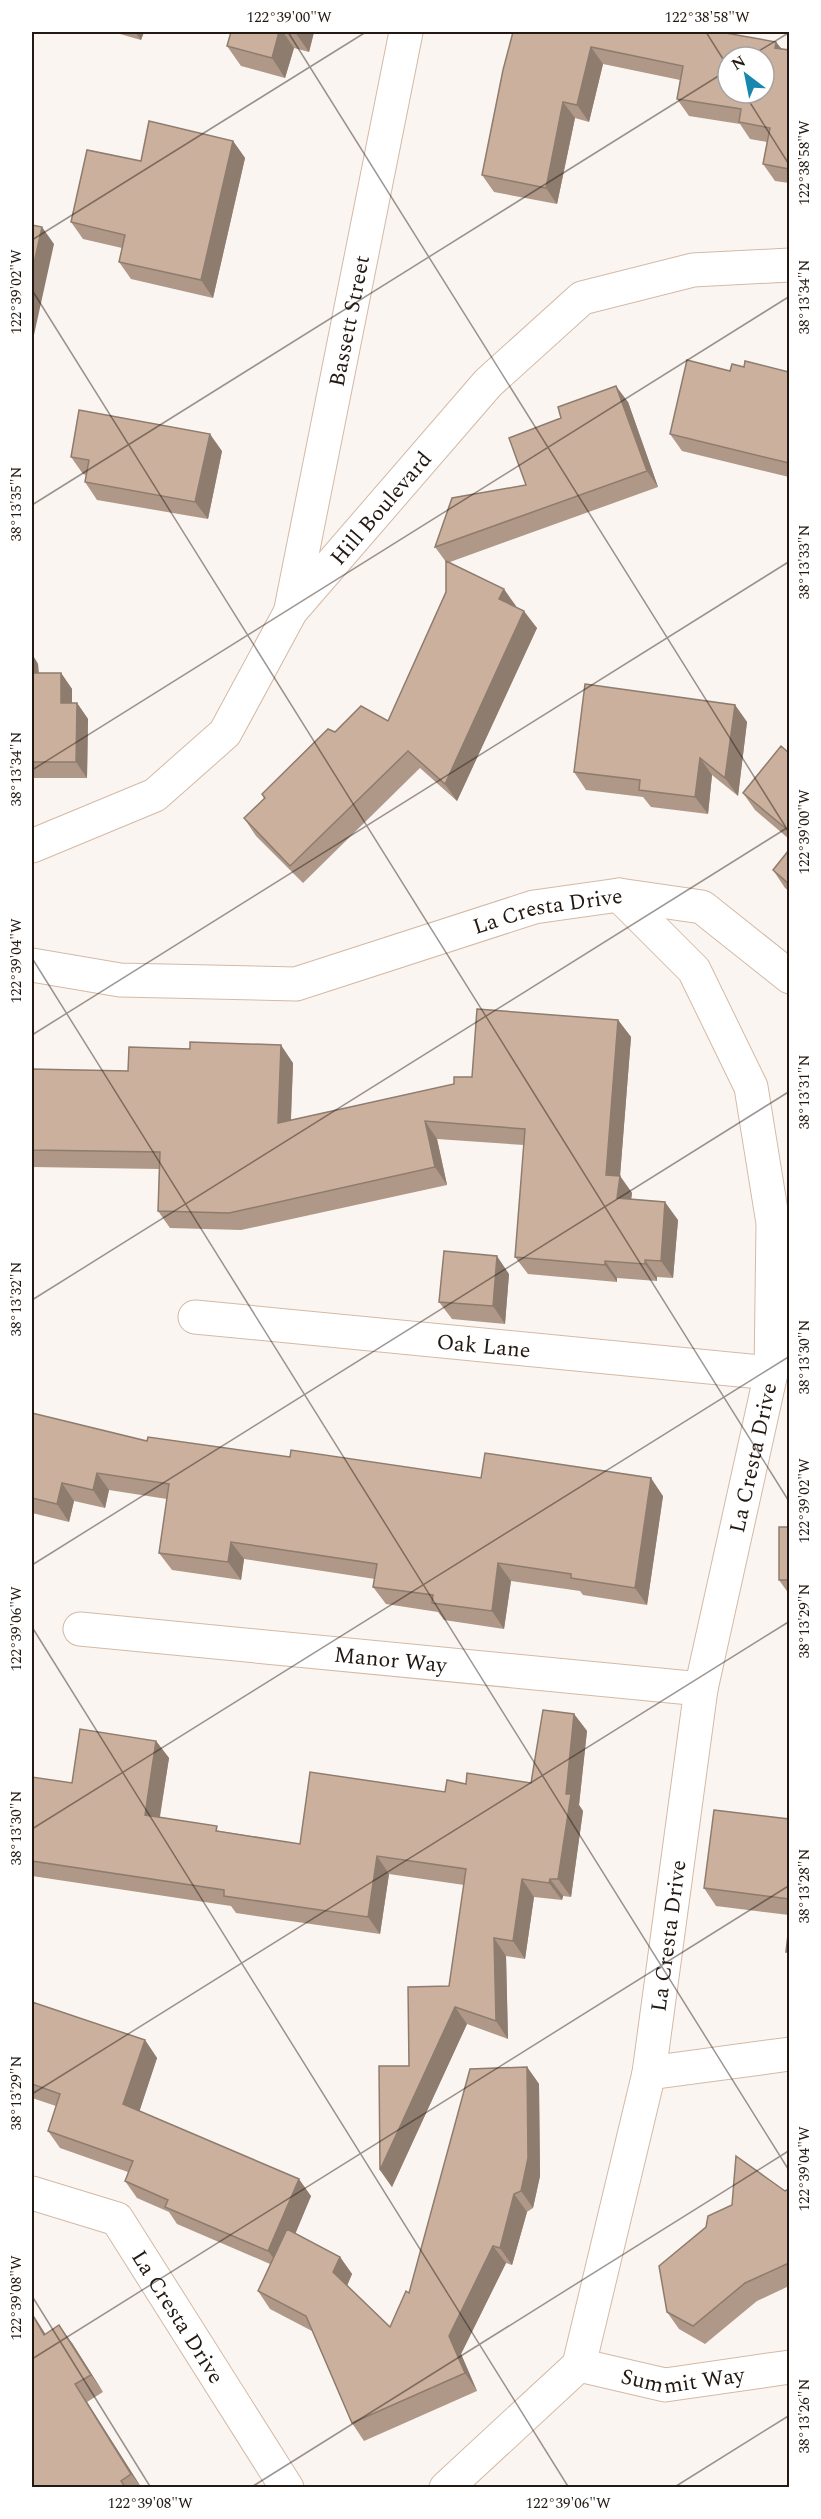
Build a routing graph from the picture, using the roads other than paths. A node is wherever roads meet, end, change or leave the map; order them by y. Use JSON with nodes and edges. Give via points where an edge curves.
{"nodes":[{"id":1,"x":406,"y":32,"type":"edge"},
{"id":2,"x":789,"y":265,"type":"edge"},
{"id":3,"x":291,"y":611,"type":"junction"},
{"id":4,"x":32,"y":846,"type":"edge"},
{"id":5,"x":619,"y":895,"type":"junction"},
{"id":6,"x":32,"y":965,"type":"edge"},
{"id":7,"x":789,"y":976,"type":"edge"},
{"id":8,"x":195,"y":1317,"type":"dead end"},
{"id":9,"x":771,"y":1373,"type":"junction"},
{"id":10,"x":80,"y":1629,"type":"dead end"},
{"id":11,"x":701,"y":1689,"type":"junction"},
{"id":12,"x":789,"y":2054,"type":"edge"},
{"id":13,"x":649,"y":2073,"type":"junction"},
{"id":14,"x":32,"y":2193,"type":"edge"},
{"id":15,"x":579,"y":2365,"type":"junction"},
{"id":16,"x":789,"y":2367,"type":"edge"},
{"id":17,"x":287,"y":2487,"type":"edge"},
{"id":18,"x":446,"y":2487,"type":"edge"}],
"edges":[{"from":1,"to":3,"type":"street","name":"Bassett Street"},
{"from":2,"to":3,"type":"street","name":"Hill Boulevard","via":[[693,270],[582,298],[488,383]]},
{"from":3,"to":4,"type":"street","name":"Hill Boulevard","via":[[225,733],[154,795]]},
{"from":5,"to":6,"type":"street","name":"La Cresta Drive","via":[[534,907],[296,984],[120,980]]},
{"from":5,"to":7,"type":"street","via":[[702,907]]},
{"from":5,"to":9,"type":"street","name":"La Cresta Drive","via":[[694,970],[751,1087],[774,1223]]},
{"from":8,"to":9,"type":"street","name":"Oak Lane"},
{"from":9,"to":11,"type":"street","name":"La Cresta Drive"},
{"from":10,"to":11,"type":"street","name":"Manor Way"},
{"from":11,"to":13,"type":"street","name":"La Cresta Drive"},
{"from":12,"to":13,"type":"street"},
{"from":13,"to":15,"type":"street","name":"La Cresta Drive"},
{"from":14,"to":17,"type":"street","name":"La Cresta Drive","via":[[117,2219]]},
{"from":15,"to":16,"type":"street","name":"Summit Way","via":[[665,2385]]},
{"from":15,"to":18,"type":"street"}]}
